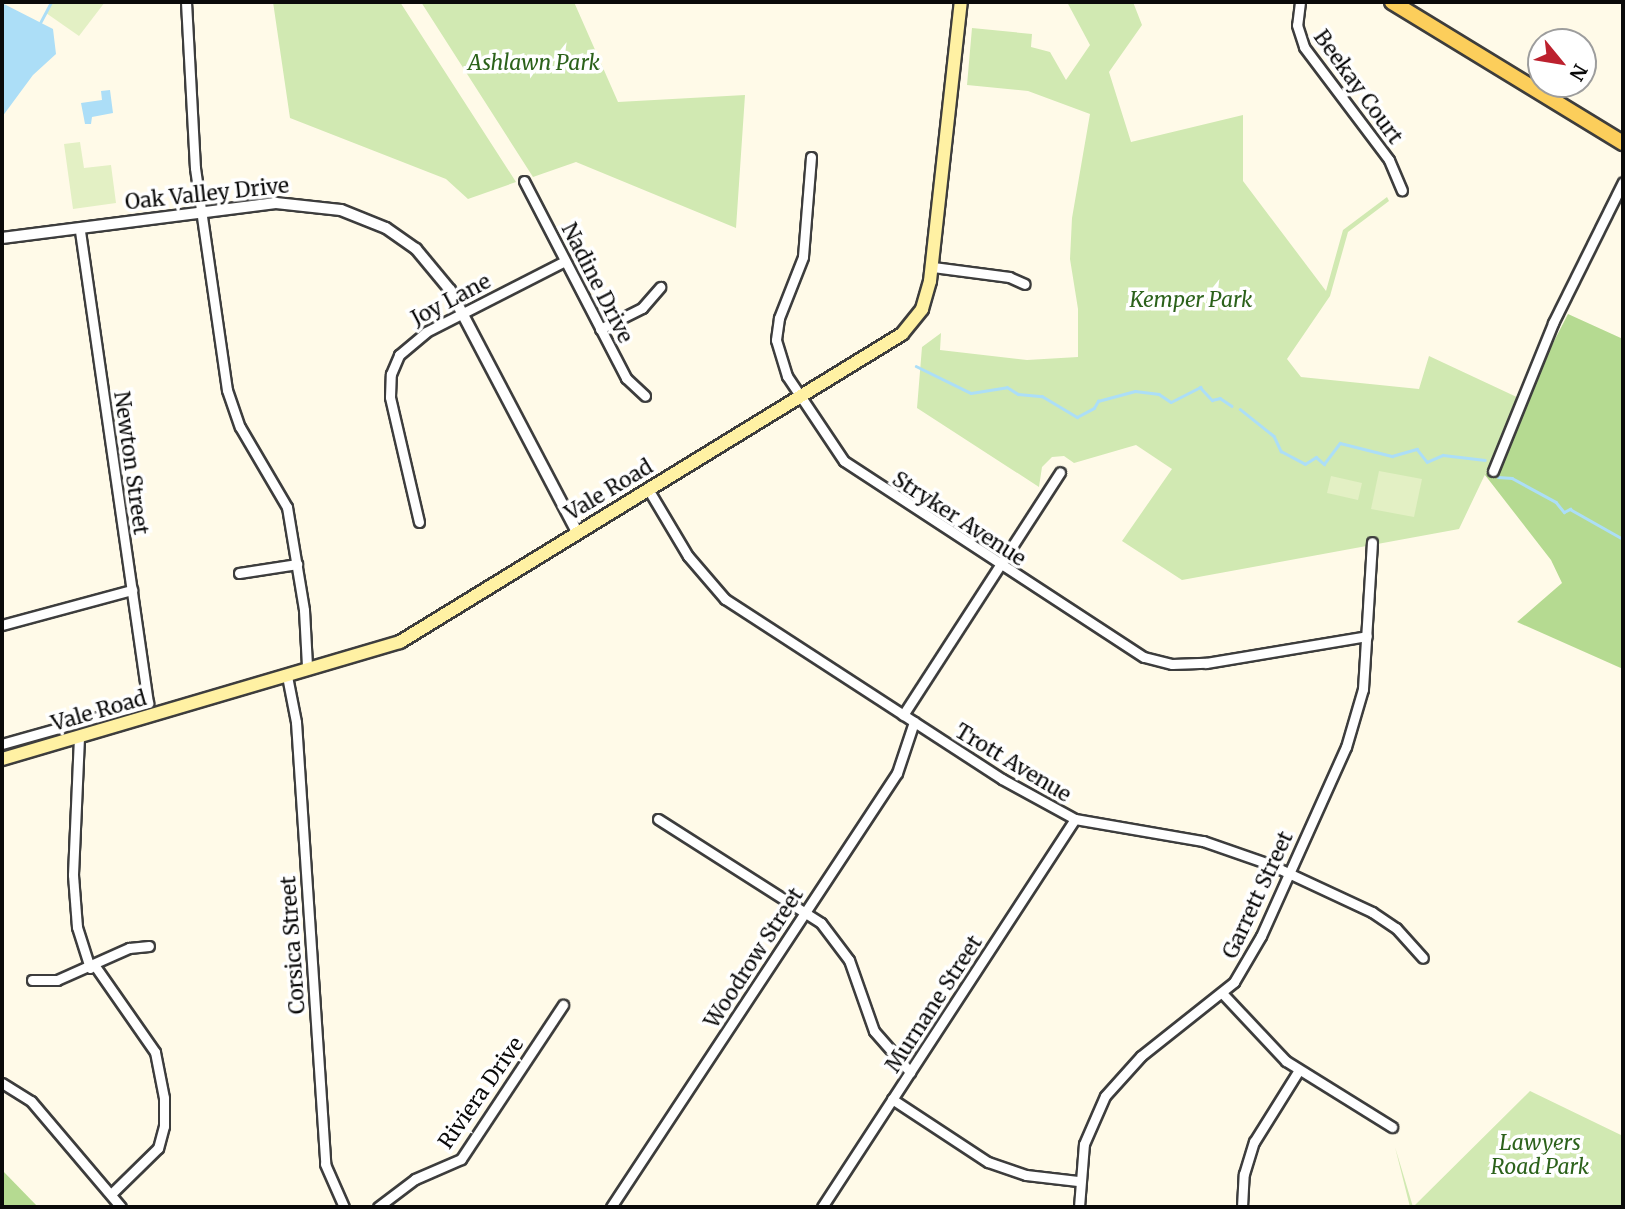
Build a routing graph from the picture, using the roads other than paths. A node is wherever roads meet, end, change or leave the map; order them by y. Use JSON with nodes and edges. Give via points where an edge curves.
{"nodes":[{"id":1,"x":186,"y":2,"type":"edge"},
{"id":2,"x":961,"y":2,"type":"edge"},
{"id":3,"x":1300,"y":2,"type":"edge"},
{"id":4,"x":1392,"y":2,"type":"edge"},
{"id":5,"x":1623,"y":143,"type":"edge"},
{"id":6,"x":811,"y":157,"type":"dead end"},
{"id":7,"x":524,"y":181,"type":"dead end"},
{"id":8,"x":1623,"y":182,"type":"edge"},
{"id":9,"x":1402,"y":190,"type":"dead end"},
{"id":10,"x":201,"y":211,"type":"junction"},
{"id":11,"x":80,"y":229,"type":"junction"},
{"id":12,"x":2,"y":238,"type":"edge"},
{"id":13,"x":565,"y":261,"type":"junction"},
{"id":14,"x":933,"y":267,"type":"junction"},
{"id":15,"x":1025,"y":284,"type":"dead end"},
{"id":16,"x":660,"y":288,"type":"dead end"},
{"id":17,"x":462,"y":313,"type":"junction"},
{"id":18,"x":600,"y":329,"type":"junction"},
{"id":19,"x":645,"y":396,"type":"dead end"},
{"id":20,"x":799,"y":397,"type":"junction"},
{"id":21,"x":1493,"y":471,"type":"dead end"},
{"id":22,"x":1060,"y":472,"type":"dead end"},
{"id":23,"x":648,"y":489,"type":"junction"},
{"id":24,"x":419,"y":522,"type":"dead end"},
{"id":25,"x":578,"y":532,"type":"junction"},
{"id":26,"x":1372,"y":542,"type":"dead end"},
{"id":27,"x":297,"y":564,"type":"junction"},
{"id":28,"x":999,"y":566,"type":"junction"},
{"id":29,"x":239,"y":573,"type":"dead end"},
{"id":30,"x":132,"y":590,"type":"junction"},
{"id":31,"x":2,"y":625,"type":"edge"},
{"id":32,"x":1367,"y":636,"type":"junction"},
{"id":33,"x":307,"y":666,"type":"junction"},
{"id":34,"x":287,"y":677,"type":"junction"},
{"id":35,"x":148,"y":703,"type":"junction"},
{"id":36,"x":152,"y":715,"type":"junction"},
{"id":37,"x":903,"y":715,"type":"junction"},
{"id":38,"x":914,"y":722,"type":"junction"},
{"id":39,"x":79,"y":737,"type":"junction"},
{"id":40,"x":2,"y":744,"type":"edge"},
{"id":41,"x":2,"y":759,"type":"edge"},
{"id":42,"x":658,"y":819,"type":"dead end"},
{"id":43,"x":1075,"y":819,"type":"junction"},
{"id":44,"x":1288,"y":874,"type":"junction"},
{"id":45,"x":805,"y":912,"type":"junction"},
{"id":46,"x":149,"y":946,"type":"dead end"},
{"id":47,"x":1423,"y":958,"type":"dead end"},
{"id":48,"x":92,"y":967,"type":"junction"},
{"id":49,"x":32,"y":980,"type":"dead end"},
{"id":50,"x":1223,"y":994,"type":"junction"},
{"id":51,"x":564,"y":1005,"type":"dead end"},
{"id":52,"x":1299,"y":1070,"type":"junction"},
{"id":53,"x":910,"y":1072,"type":"junction"},
{"id":54,"x":2,"y":1083,"type":"edge"},
{"id":55,"x":892,"y":1099,"type":"junction"},
{"id":56,"x":1392,"y":1127,"type":"dead end"},
{"id":57,"x":1078,"y":1181,"type":"junction"},
{"id":58,"x":111,"y":1195,"type":"junction"},
{"id":59,"x":121,"y":1207,"type":"edge"},
{"id":60,"x":344,"y":1207,"type":"edge"},
{"id":61,"x":378,"y":1207,"type":"edge"},
{"id":62,"x":611,"y":1207,"type":"edge"},
{"id":63,"x":822,"y":1207,"type":"edge"},
{"id":64,"x":1079,"y":1207,"type":"edge"},
{"id":65,"x":1242,"y":1207,"type":"edge"}],
"edges":[{"from":1,"to":10,"type":"street"},
{"from":2,"to":14,"type":"main road","name":"Vale Road"},
{"from":3,"to":9,"type":"street","name":"Beekay Court","via":[[1297,24],[1304,47],[1389,160]]},
{"from":4,"to":5,"type":"main road"},
{"from":6,"to":20,"type":"street","name":"Stryker Avenue","via":[[803,257],[776,329],[782,365]]},
{"from":7,"to":13,"type":"street","name":"Nadine Drive"},
{"from":8,"to":21,"type":"street","via":[[1553,323]]},
{"from":10,"to":11,"type":"street","name":"Oak Valley Drive"},
{"from":10,"to":17,"type":"street","name":"Oak Valley Drive","via":[[297,203],[370,220],[401,237],[428,261]]},
{"from":10,"to":27,"type":"street","via":[[227,390],[240,427],[281,491]]},
{"from":11,"to":12,"type":"street","name":"Oak Valley Drive"},
{"from":11,"to":30,"type":"street","name":"Newton Street"},
{"from":13,"to":17,"type":"street","name":"Joy Lane"},
{"from":13,"to":18,"type":"street","name":"Nadine Drive"},
{"from":14,"to":15,"type":"street","via":[[1009,277]]},
{"from":14,"to":20,"type":"main road","name":"Vale Road","via":[[922,309],[910,327]]},
{"from":16,"to":18,"type":"street","via":[[642,308]]},
{"from":17,"to":24,"type":"street","name":"Joy Lane","via":[[413,340],[391,374],[392,407]]},
{"from":17,"to":25,"type":"street","name":"Oak Valley Drive"},
{"from":18,"to":19,"type":"street","name":"Nadine Drive","via":[[626,378]]},
{"from":20,"to":23,"type":"main road","name":"Vale Road"},
{"from":20,"to":28,"type":"street","name":"Stryker Avenue","via":[[824,435],[860,475]]},
{"from":22,"to":28,"type":"street"},
{"from":23,"to":25,"type":"main road","name":"Vale Road"},
{"from":23,"to":37,"type":"street","name":"Trott Avenue","via":[[688,556],[725,599]]},
{"from":25,"to":33,"type":"main road","name":"Vale Road","via":[[400,642],[370,654]]},
{"from":26,"to":32,"type":"street","name":"Garrett Street"},
{"from":27,"to":29,"type":"street"},
{"from":27,"to":33,"type":"street"},
{"from":28,"to":32,"type":"street","name":"Stryker Avenue","via":[[1131,651],[1172,664],[1206,663]]},
{"from":28,"to":37,"type":"street"},
{"from":30,"to":31,"type":"street"},
{"from":30,"to":35,"type":"street","name":"Newton Street"},
{"from":32,"to":44,"type":"street","name":"Garrett Street","via":[[1355,723]]},
{"from":33,"to":34,"type":"main road","name":"Vale Road"},
{"from":34,"to":36,"type":"main road","name":"Vale Road"},
{"from":34,"to":60,"type":"street","name":"Corsica Street","via":[[296,722],[325,1164]]},
{"from":35,"to":36,"type":"street"},
{"from":35,"to":40,"type":"street"},
{"from":36,"to":39,"type":"main road","name":"Vale Road"},
{"from":37,"to":38,"type":"street","name":"Trott Avenue"},
{"from":38,"to":43,"type":"street","name":"Trott Avenue"},
{"from":38,"to":45,"type":"street","name":"Woodrow Street","via":[[897,773]]},
{"from":39,"to":41,"type":"main road","name":"Vale Road"},
{"from":39,"to":48,"type":"street","via":[[74,875],[77,927]]},
{"from":42,"to":45,"type":"street"},
{"from":43,"to":44,"type":"street","name":"Trott Avenue","via":[[1203,841]]},
{"from":43,"to":53,"type":"street","name":"Murnane Street"},
{"from":44,"to":47,"type":"street","name":"Trott Avenue","via":[[1372,912],[1396,928]]},
{"from":44,"to":50,"type":"street","name":"Garrett Street","via":[[1252,954]]},
{"from":45,"to":53,"type":"street","via":[[842,948],[874,1031]]},
{"from":45,"to":62,"type":"street","name":"Woodrow Street"},
{"from":46,"to":48,"type":"street","via":[[129,948]]},
{"from":48,"to":49,"type":"street","via":[[57,980]]},
{"from":48,"to":58,"type":"street","via":[[155,1052],[164,1098],[158,1148]]},
{"from":50,"to":52,"type":"street","via":[[1270,1046]]},
{"from":50,"to":57,"type":"street","name":"Garrett Street","via":[[1141,1056],[1116,1081],[1090,1127]]},
{"from":51,"to":61,"type":"street","name":"Riviera Drive","via":[[461,1158],[415,1179]]},
{"from":52,"to":56,"type":"street"},
{"from":52,"to":65,"type":"street","via":[[1254,1142],[1244,1174]]},
{"from":53,"to":55,"type":"street","name":"Murnane Street"},
{"from":54,"to":58,"type":"street","via":[[31,1101]]},
{"from":55,"to":57,"type":"street","via":[[988,1162],[1026,1175]]},
{"from":55,"to":63,"type":"street","name":"Murnane Street"},
{"from":57,"to":64,"type":"street","name":"Garrett Street"},
{"from":58,"to":59,"type":"street"}]}
